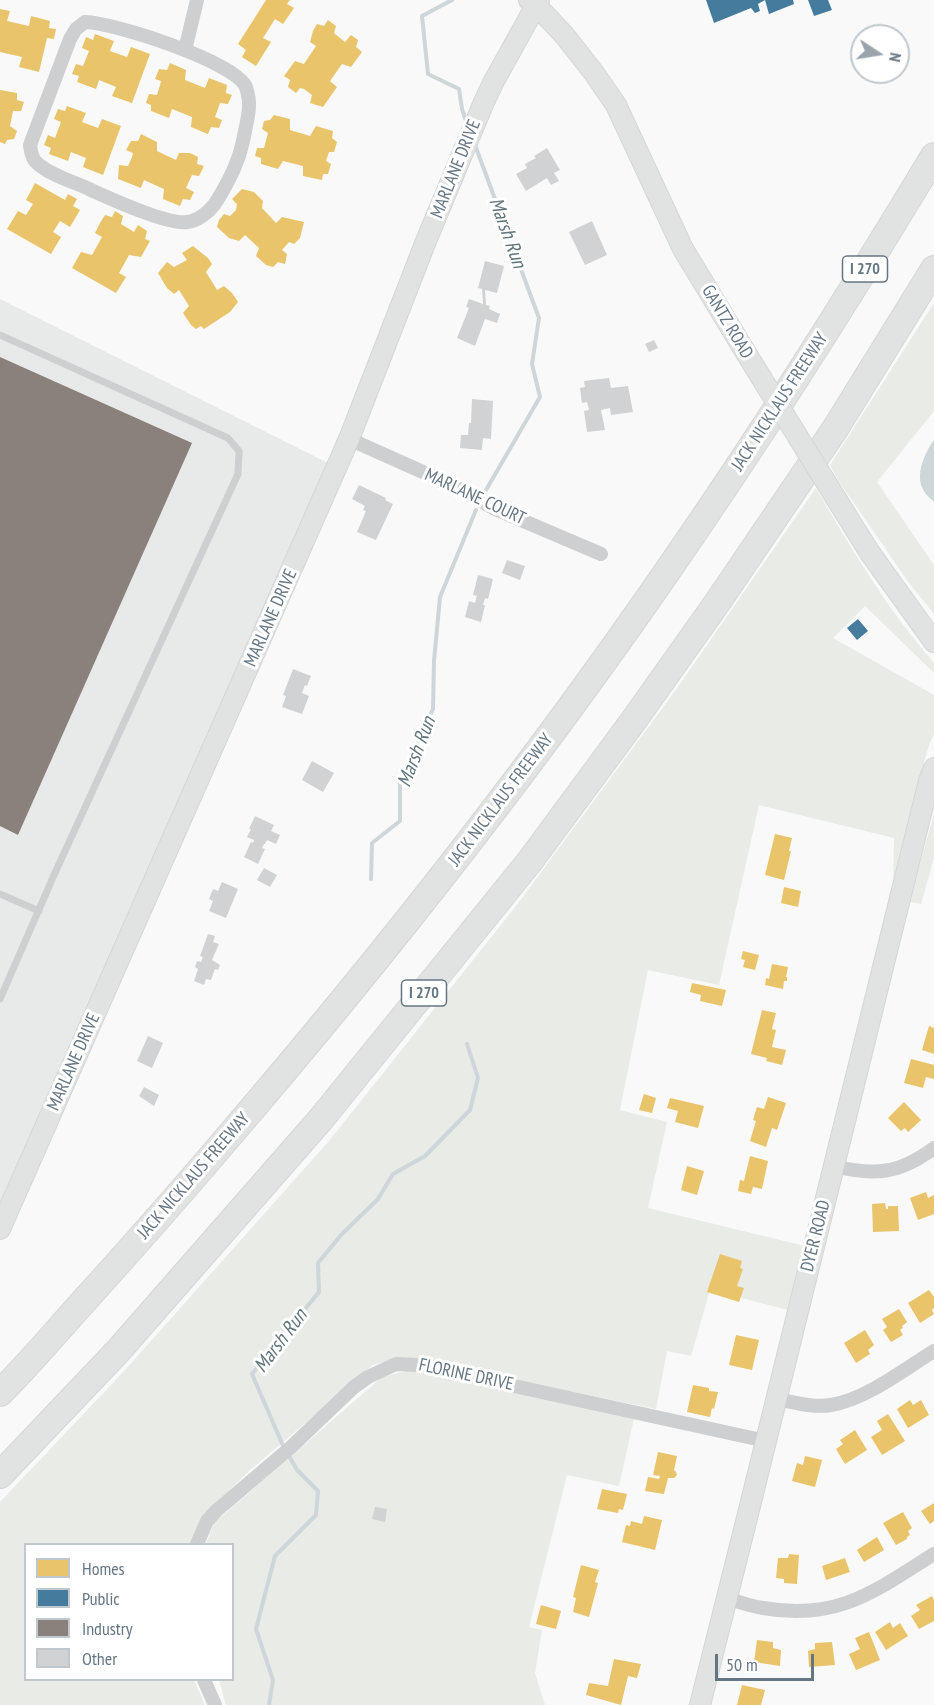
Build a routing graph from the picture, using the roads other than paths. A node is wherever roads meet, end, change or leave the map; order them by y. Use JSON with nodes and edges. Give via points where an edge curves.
{"nodes":[{"id":1,"x":197,"y":0,"type":"edge"},
{"id":2,"x":535,"y":2,"type":"edge"},
{"id":3,"x":185,"y":50,"type":"junction"},
{"id":4,"x":934,"y":156,"type":"edge"},
{"id":5,"x":934,"y":269,"type":"edge"},
{"id":6,"x":0,"y":335,"type":"edge"},
{"id":7,"x":349,"y":439,"type":"junction"},
{"id":8,"x":601,"y":554,"type":"dead end"},
{"id":9,"x":934,"y":642,"type":"edge"},
{"id":10,"x":934,"y":768,"type":"edge"},
{"id":11,"x":0,"y":894,"type":"edge"},
{"id":12,"x":39,"y":911,"type":"junction"},
{"id":13,"x":0,"y":999,"type":"edge"},
{"id":14,"x":934,"y":1148,"type":"edge"},
{"id":15,"x":833,"y":1166,"type":"junction"},
{"id":16,"x":0,"y":1229,"type":"edge"},
{"id":17,"x":934,"y":1351,"type":"edge"},
{"id":18,"x":0,"y":1393,"type":"edge"},
{"id":19,"x":776,"y":1399,"type":"junction"},
{"id":20,"x":766,"y":1441,"type":"junction"},
{"id":21,"x":0,"y":1475,"type":"edge"},
{"id":22,"x":198,"y":1543,"type":"edge"},
{"id":23,"x":934,"y":1554,"type":"edge"},
{"id":24,"x":727,"y":1598,"type":"junction"},
{"id":25,"x":204,"y":1681,"type":"edge"},
{"id":26,"x":214,"y":1705,"type":"edge"},
{"id":27,"x":700,"y":1705,"type":"edge"}],
"edges":[{"from":1,"to":3,"type":"street"},
{"from":2,"to":7,"type":"street","name":"MARLANE DRIVE","via":[[472,131]]},
{"from":2,"to":9,"type":"street","name":"GANTZ ROAD","bridge":true,"via":[[616,105],[683,249],[844,513]]},
{"from":3,"to":3,"type":"street","via":[[235,75],[245,86],[249,103],[238,160],[204,215],[176,223],[113,200],[37,163],[30,145],[70,39],[85,22],[98,22]]},
{"from":4,"to":18,"type":"highway","name":"JACK NICKLAUS FREEWAY","number":"I 270","via":[[800,373],[673,563],[484,824],[274,1084]]},
{"from":5,"to":21,"type":"highway","number":"I 270","via":[[835,429],[717,603],[530,861],[321,1119],[118,1351]]},
{"from":6,"to":12,"type":"lane","via":[[228,438],[239,451],[238,474]]},
{"from":7,"to":8,"type":"street","name":"MARLANE COURT"},
{"from":7,"to":16,"type":"street","name":"MARLANE DRIVE"},
{"from":10,"to":15,"type":"street","name":"DYER ROAD"},
{"from":11,"to":12,"type":"lane"},
{"from":12,"to":13,"type":"lane"},
{"from":14,"to":15,"type":"street","via":[[897,1170],[852,1171]]},
{"from":15,"to":19,"type":"street","name":"DYER ROAD"},
{"from":17,"to":19,"type":"street","via":[[850,1400],[811,1405]]},
{"from":19,"to":20,"type":"street","name":"DYER ROAD"},
{"from":20,"to":22,"type":"street","name":"FLORINE DRIVE","via":[[418,1365],[396,1364],[354,1387],[216,1511]]},
{"from":20,"to":24,"type":"street","name":"DYER ROAD"},
{"from":23,"to":24,"type":"street","via":[[878,1590],[821,1610],[761,1608]]},
{"from":24,"to":27,"type":"street","name":"DYER ROAD"},
{"from":25,"to":26,"type":"street"}]}
